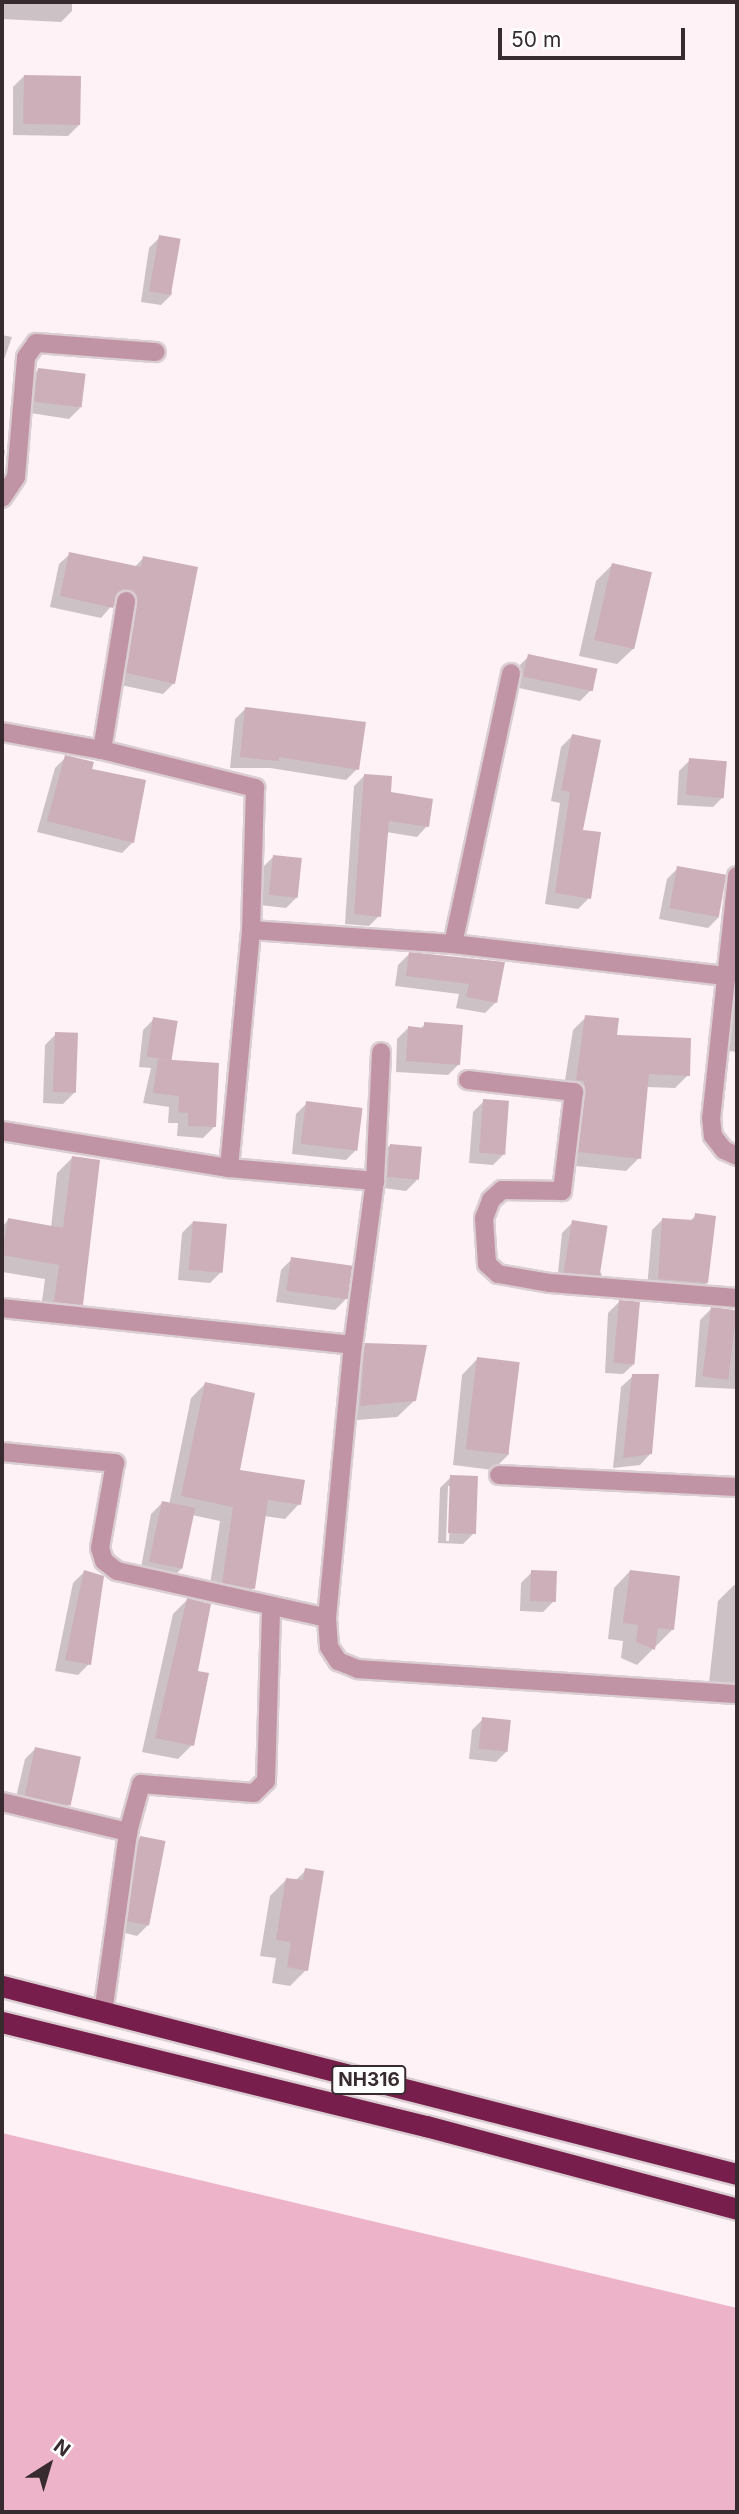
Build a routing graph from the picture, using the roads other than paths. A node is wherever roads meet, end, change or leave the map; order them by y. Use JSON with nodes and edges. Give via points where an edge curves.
{"nodes":[{"id":1,"x":156,"y":352,"type":"dead end"},
{"id":2,"x":2,"y":498,"type":"edge"},
{"id":3,"x":126,"y":601,"type":"dead end"},
{"id":4,"x":511,"y":673,"type":"dead end"},
{"id":5,"x":2,"y":732,"type":"edge"},
{"id":6,"x":102,"y":750,"type":"junction"},
{"id":7,"x":737,"y":876,"type":"edge"},
{"id":8,"x":251,"y":930,"type":"junction"},
{"id":9,"x":453,"y":944,"type":"junction"},
{"id":10,"x":727,"y":975,"type":"junction"},
{"id":11,"x":381,"y":1052,"type":"dead end"},
{"id":12,"x":468,"y":1080,"type":"dead end"},
{"id":13,"x":2,"y":1131,"type":"edge"},
{"id":14,"x":737,"y":1156,"type":"edge"},
{"id":15,"x":229,"y":1168,"type":"junction"},
{"id":16,"x":375,"y":1181,"type":"junction"},
{"id":17,"x":737,"y":1298,"type":"edge"},
{"id":18,"x":2,"y":1308,"type":"edge"},
{"id":19,"x":353,"y":1346,"type":"junction"},
{"id":20,"x":2,"y":1452,"type":"edge"},
{"id":21,"x":499,"y":1475,"type":"dead end"},
{"id":22,"x":737,"y":1487,"type":"edge"},
{"id":23,"x":271,"y":1609,"type":"junction"},
{"id":24,"x":327,"y":1618,"type":"junction"},
{"id":25,"x":737,"y":1694,"type":"edge"},
{"id":26,"x":2,"y":1801,"type":"edge"},
{"id":27,"x":128,"y":1832,"type":"junction"},
{"id":28,"x":2,"y":1986,"type":"edge"},
{"id":29,"x":103,"y":2012,"type":"junction"},
{"id":30,"x":2,"y":2022,"type":"edge"},
{"id":31,"x":737,"y":2174,"type":"edge"},
{"id":32,"x":737,"y":2208,"type":"edge"}],
"edges":[{"from":1,"to":2,"type":"street","via":[[44,340],[36,343],[26,357],[16,477]]},
{"from":3,"to":6,"type":"street"},
{"from":4,"to":9,"type":"street"},
{"from":5,"to":6,"type":"street"},
{"from":6,"to":8,"type":"street","via":[[255,788]]},
{"from":7,"to":10,"type":"street"},
{"from":8,"to":9,"type":"street"},
{"from":8,"to":15,"type":"street"},
{"from":9,"to":10,"type":"street"},
{"from":10,"to":14,"type":"street","via":[[711,1118],[713,1136],[724,1150]]},
{"from":11,"to":16,"type":"street"},
{"from":12,"to":17,"type":"street","via":[[574,1092],[562,1191],[502,1190],[491,1200],[484,1218],[487,1264],[498,1274],[550,1283]]},
{"from":13,"to":15,"type":"street"},
{"from":15,"to":16,"type":"street"},
{"from":16,"to":19,"type":"street"},
{"from":18,"to":19,"type":"street"},
{"from":19,"to":24,"type":"street"},
{"from":20,"to":23,"type":"street","via":[[115,1464],[100,1548],[104,1561],[117,1571]]},
{"from":21,"to":22,"type":"street"},
{"from":23,"to":24,"type":"street"},
{"from":23,"to":27,"type":"street","via":[[266,1781],[254,1793],[141,1784]]},
{"from":24,"to":25,"type":"street","via":[[329,1647],[338,1661],[358,1669]]},
{"from":26,"to":27,"type":"street"},
{"from":27,"to":29,"type":"street"},
{"from":28,"to":29,"type":"highway","number":"NH316"},
{"from":29,"to":31,"type":"highway","number":"NH316"},
{"from":30,"to":32,"type":"highway","number":"NH316"}]}
